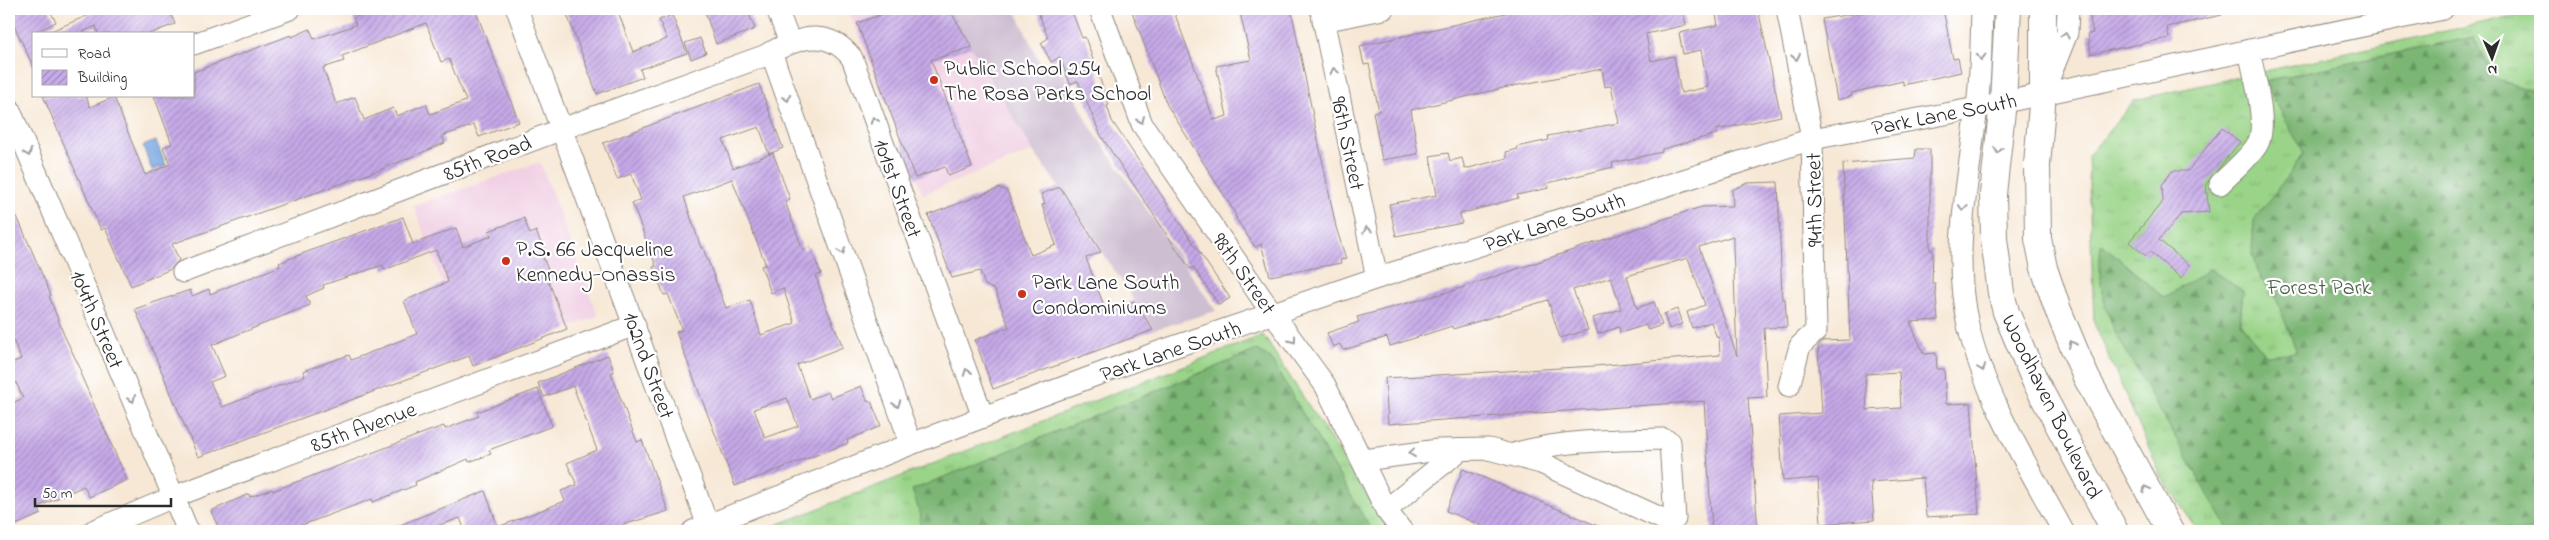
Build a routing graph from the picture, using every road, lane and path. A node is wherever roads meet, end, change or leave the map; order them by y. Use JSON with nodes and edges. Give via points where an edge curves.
{"nodes":[{"id":1,"x":290,"y":9,"type":"edge"},
{"id":2,"x":517,"y":9,"type":"edge"},
{"id":3,"x":777,"y":9,"type":"edge"},
{"id":4,"x":1100,"y":9,"type":"edge"},
{"id":5,"x":1383,"y":9,"type":"edge"},
{"id":6,"x":1787,"y":9,"type":"edge"},
{"id":7,"x":1982,"y":9,"type":"edge"},
{"id":8,"x":2008,"y":9,"type":"edge"},
{"id":9,"x":2043,"y":9,"type":"edge"},
{"id":10,"x":2068,"y":9,"type":"edge"},
{"id":11,"x":2443,"y":9,"type":"edge"},
{"id":12,"x":1322,"y":15,"type":"edge"},
{"id":13,"x":790,"y":43,"type":"junction"},
{"id":14,"x":195,"y":44,"type":"edge"},
{"id":15,"x":2249,"y":50,"type":"junction"},
{"id":16,"x":771,"y":52,"type":"junction"},
{"id":17,"x":2043,"y":93,"type":"junction"},
{"id":18,"x":2003,"y":102,"type":"junction"},
{"id":19,"x":9,"y":108,"type":"edge"},
{"id":20,"x":1977,"y":108,"type":"junction"},
{"id":21,"x":562,"y":129,"type":"junction"},
{"id":22,"x":1812,"y":139,"type":"junction"},
{"id":23,"x":2220,"y":184,"type":"dead end"},
{"id":24,"x":183,"y":272,"type":"dead end"},
{"id":25,"x":1377,"y":278,"type":"junction"},
{"id":26,"x":1273,"y":314,"type":"junction"},
{"id":27,"x":635,"y":325,"type":"junction"},
{"id":28,"x":1789,"y":386,"type":"dead end"},
{"id":29,"x":983,"y":417,"type":"junction"},
{"id":30,"x":911,"y":444,"type":"junction"},
{"id":31,"x":1460,"y":450,"type":"junction"},
{"id":32,"x":1510,"y":455,"type":"junction"},
{"id":33,"x":1364,"y":460,"type":"junction"},
{"id":34,"x":173,"y":497,"type":"junction"},
{"id":35,"x":1386,"y":510,"type":"junction"},
{"id":36,"x":704,"y":529,"type":"edge"},
{"id":37,"x":92,"y":531,"type":"edge"},
{"id":38,"x":188,"y":531,"type":"edge"},
{"id":39,"x":1402,"y":531,"type":"edge"},
{"id":40,"x":2063,"y":531,"type":"edge"},
{"id":41,"x":2116,"y":531,"type":"edge"},
{"id":42,"x":2170,"y":531,"type":"edge"}],
"edges":[{"from":1,"to":14,"type":"street"},
{"from":2,"to":21,"type":"street","name":"102nd Street"},
{"from":3,"to":13,"type":"street"},
{"from":4,"to":26,"type":"street","name":"98th Street","one_way":true,"via":[[1142,124]]},
{"from":5,"to":12,"type":"street"},
{"from":6,"to":22,"type":"street","name":"94th Street","one_way":true},
{"from":7,"to":20,"type":"street","name":"Woodhaven Boulevard","one_way":true},
{"from":8,"to":18,"type":"main road","name":"Woodhaven Boulevard"},
{"from":9,"to":17,"type":"main road","name":"Woodhaven Boulevard"},
{"from":17,"to":10,"type":"street","name":"Woodhaven Boulevard","one_way":true,"via":[[2067,34]]},
{"from":11,"to":15,"type":"street","name":"Park Lane South"},
{"from":25,"to":12,"type":"street","name":"96th Street","one_way":true},
{"from":13,"to":16,"type":"street","name":"85th Road"},
{"from":29,"to":13,"type":"street","name":"101st Street","one_way":true,"via":[[852,58],[831,39],[814,38]]},
{"from":15,"to":17,"type":"street","name":"Park Lane South"},
{"from":15,"to":23,"type":"street","via":[[2261,135],[2256,145]]},
{"from":16,"to":21,"type":"street","name":"85th Road"},
{"from":16,"to":30,"type":"street","one_way":true},
{"from":17,"to":18,"type":"street","name":"Park Lane South"},
{"from":42,"to":17,"type":"main road","name":"Woodhaven Boulevard","one_way":true,"via":[[2086,377],[2044,268],[2038,239],[2037,165]]},
{"from":18,"to":20,"type":"street","name":"Park Lane South"},
{"from":18,"to":41,"type":"main road","name":"Woodhaven Boulevard","one_way":true,"via":[[1993,194],[1994,239],[2006,312],[2035,381]]},
{"from":19,"to":34,"type":"street","name":"104th Street","one_way":true},
{"from":20,"to":22,"type":"street","name":"Park Lane South"},
{"from":20,"to":40,"type":"street","name":"Woodhaven Boulevard","one_way":true,"via":[[1962,219],[1963,291],[1968,325],[1982,368],[2014,440]]},
{"from":21,"to":24,"type":"street","name":"85th Road"},
{"from":21,"to":27,"type":"street","name":"102nd Street"},
{"from":22,"to":25,"type":"street","name":"Park Lane South"},
{"from":22,"to":28,"type":"street","name":"94th Street","via":[[1816,331],[1800,346]]},
{"from":25,"to":26,"type":"street","name":"Park Lane South"},
{"from":26,"to":29,"type":"street","name":"Park Lane South","via":[[1150,355]]},
{"from":26,"to":33,"type":"street","name":"98th Street","one_way":true,"via":[[1325,385]]},
{"from":27,"to":34,"type":"street","name":"85th Avenue"},
{"from":27,"to":36,"type":"street","name":"102nd Street"},
{"from":29,"to":30,"type":"street","name":"Park Lane South"},
{"from":30,"to":36,"type":"street","name":"Park Lane South"},
{"from":31,"to":32,"type":"street","via":[[1489,449]]},
{"from":31,"to":33,"type":"street","one_way":true},
{"from":31,"to":35,"type":"street"},
{"from":32,"to":32,"type":"street","via":[[1541,463],[1667,521],[1675,519],[1670,442],[1663,439],[1536,447]]},
{"from":33,"to":35,"type":"street","name":"98th Street"},
{"from":34,"to":37,"type":"street","name":"85th Avenue"},
{"from":34,"to":38,"type":"street","name":"104th Street"},
{"from":35,"to":39,"type":"street","name":"98th Street"}]}
